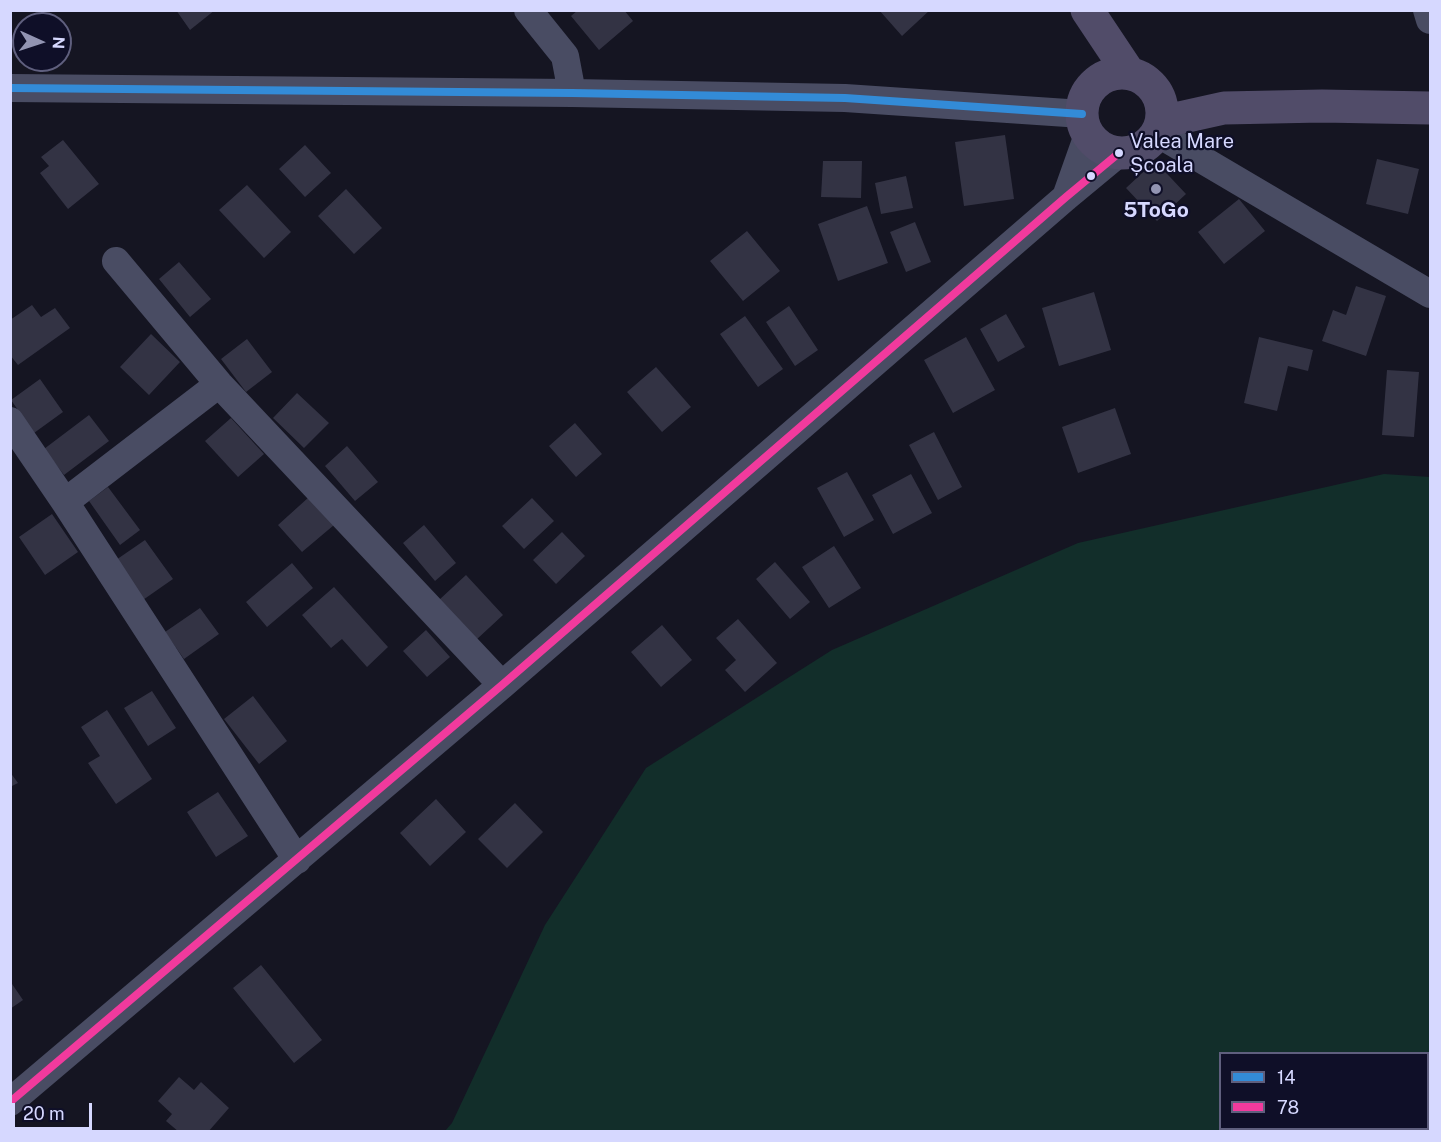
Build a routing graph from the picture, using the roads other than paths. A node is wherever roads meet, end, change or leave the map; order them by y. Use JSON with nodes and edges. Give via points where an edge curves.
{"nodes":[{"id":1,"x":528,"y":10,"type":"edge"},
{"id":2,"x":1427,"y":10,"type":"edge"},
{"id":3,"x":1090,"y":15,"type":"edge"},
{"id":4,"x":1431,"y":20,"type":"edge"},
{"id":5,"x":1129,"y":73,"type":"junction"},
{"id":6,"x":1096,"y":82,"type":"junction"},
{"id":7,"x":10,"y":88,"type":"edge"},
{"id":8,"x":572,"y":93,"type":"junction"},
{"id":9,"x":1431,"y":108,"type":"edge"},
{"id":10,"x":1159,"y":116,"type":"junction"},
{"id":11,"x":1085,"y":124,"type":"junction"},
{"id":12,"x":1119,"y":153,"type":"junction"},
{"id":13,"x":1066,"y":197,"type":"junction"},
{"id":14,"x":116,"y":261,"type":"dead end"},
{"id":15,"x":1431,"y":294,"type":"edge"},
{"id":16,"x":219,"y":384,"type":"junction"},
{"id":17,"x":10,"y":420,"type":"edge"},
{"id":18,"x":65,"y":502,"type":"junction"},
{"id":19,"x":502,"y":685,"type":"junction"},
{"id":20,"x":297,"y":860,"type":"junction"},
{"id":21,"x":10,"y":1102,"type":"edge"}],
"edges":[{"from":1,"to":8,"type":"street","via":[[565,56]]},
{"from":2,"to":4,"type":"street"},
{"from":3,"to":5,"type":"main road"},
{"from":3,"to":6,"type":"main road"},
{"from":5,"to":6,"type":"main road","via":[[1111,74]]},
{"from":5,"to":10,"type":"main road","via":[[1145,80]]},
{"from":6,"to":11,"type":"main road","via":[[1085,96]]},
{"from":7,"to":8,"type":"street"},
{"from":8,"to":11,"type":"street","via":[[845,98]]},
{"from":9,"to":10,"type":"main road","via":[[1322,105],[1224,108]]},
{"from":10,"to":12,"type":"main road","via":[[1141,148]]},
{"from":10,"to":15,"type":"street"},
{"from":11,"to":12,"type":"main road","via":[[1096,144]]},
{"from":11,"to":13,"type":"street"},
{"from":12,"to":13,"type":"street"},
{"from":13,"to":19,"type":"street"},
{"from":14,"to":16,"type":"street"},
{"from":16,"to":18,"type":"street"},
{"from":16,"to":19,"type":"street"},
{"from":17,"to":18,"type":"street"},
{"from":18,"to":20,"type":"street"},
{"from":19,"to":20,"type":"street"},
{"from":20,"to":21,"type":"street"}]}
